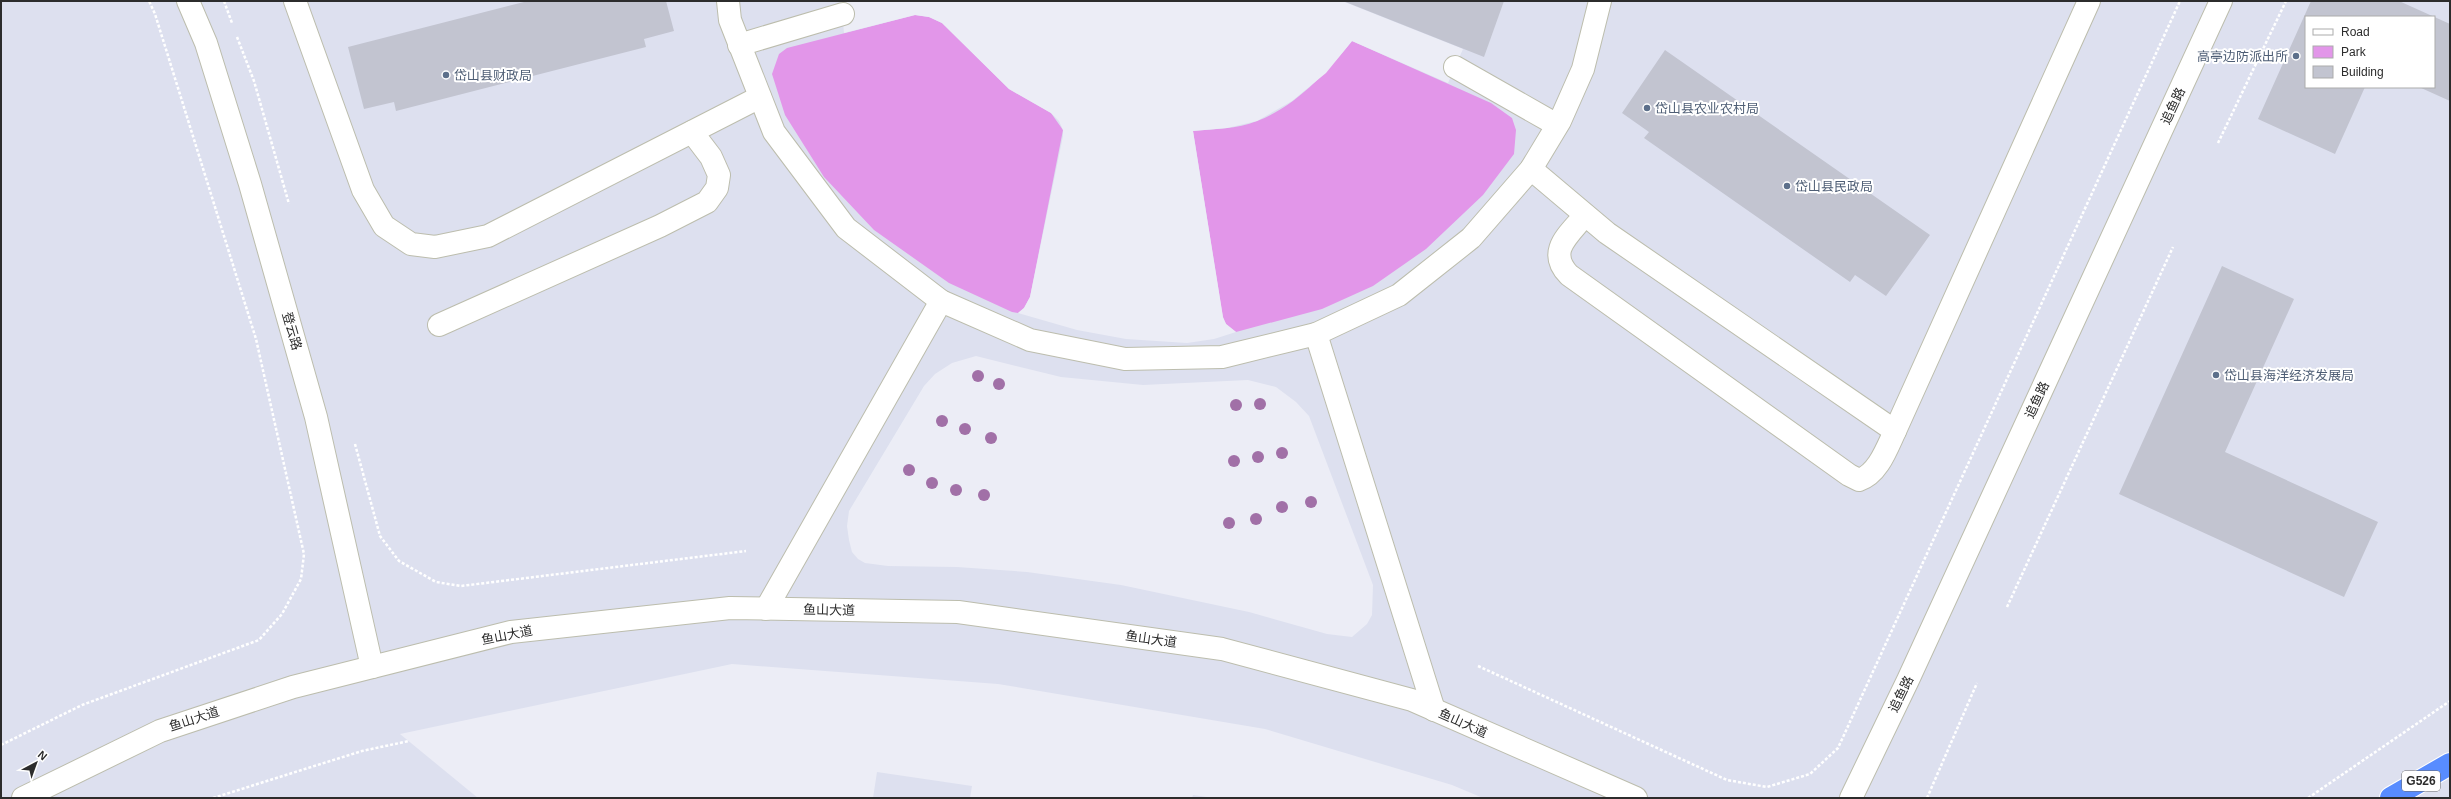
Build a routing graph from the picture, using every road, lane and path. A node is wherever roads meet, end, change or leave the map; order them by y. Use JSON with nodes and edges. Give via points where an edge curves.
{"nodes":[{"id":1,"x":148,"y":1,"type":"edge"},
{"id":2,"x":188,"y":1,"type":"edge"},
{"id":3,"x":224,"y":1,"type":"edge"},
{"id":4,"x":295,"y":1,"type":"edge"},
{"id":5,"x":728,"y":1,"type":"edge"},
{"id":6,"x":1600,"y":1,"type":"edge"},
{"id":7,"x":2089,"y":1,"type":"edge"},
{"id":8,"x":2221,"y":1,"type":"edge"},
{"id":9,"x":2286,"y":1,"type":"edge"},
{"id":10,"x":843,"y":14,"type":"dead end"},
{"id":11,"x":739,"y":45,"type":"junction"},
{"id":12,"x":1455,"y":67,"type":"dead end"},
{"id":13,"x":760,"y":97,"type":"junction"},
{"id":14,"x":1557,"y":125,"type":"junction"},
{"id":15,"x":692,"y":132,"type":"junction"},
{"id":16,"x":2218,"y":143,"type":"dead end"},
{"id":17,"x":1531,"y":169,"type":"junction"},
{"id":18,"x":290,"y":208,"type":"dead end"},
{"id":19,"x":1585,"y":215,"type":"junction"},
{"id":20,"x":2173,"y":247,"type":"dead end"},
{"id":21,"x":941,"y":301,"type":"junction"},
{"id":22,"x":439,"y":325,"type":"dead end"},
{"id":23,"x":1316,"y":334,"type":"junction"},
{"id":24,"x":1895,"y":431,"type":"junction"},
{"id":25,"x":353,"y":437,"type":"dead end"},
{"id":26,"x":746,"y":551,"type":"dead end"},
{"id":27,"x":2007,"y":607,"type":"dead end"},
{"id":28,"x":766,"y":609,"type":"junction"},
{"id":29,"x":372,"y":667,"type":"junction"},
{"id":30,"x":1978,"y":683,"type":"dead end"},
{"id":31,"x":2450,"y":701,"type":"edge"},
{"id":32,"x":1434,"y":710,"type":"junction"},
{"id":33,"x":409,"y":742,"type":"dead end"},
{"id":34,"x":1,"y":745,"type":"edge"},
{"id":35,"x":2450,"y":764,"type":"edge"},
{"id":36,"x":23,"y":798,"type":"edge"},
{"id":37,"x":213,"y":798,"type":"edge"},
{"id":38,"x":1636,"y":798,"type":"edge"},
{"id":39,"x":1851,"y":798,"type":"edge"},
{"id":40,"x":1927,"y":798,"type":"edge"},
{"id":41,"x":2308,"y":798,"type":"edge"},
{"id":42,"x":2391,"y":798,"type":"edge"}],
"edges":[{"from":1,"to":34,"type":"path","via":[[155,14],[256,339],[304,554],[301,579],[282,614],[259,640],[82,705]]},
{"from":2,"to":29,"type":"street","name":"登云路","via":[[206,43],[245,169],[316,417]]},
{"from":3,"to":18,"type":"path","via":[[254,81]]},
{"from":4,"to":15,"type":"street","via":[[362,190],[384,226],[411,244],[435,247],[488,236]]},
{"from":5,"to":11,"type":"street","via":[[730,20]]},
{"from":6,"to":14,"type":"street","via":[[1583,69]]},
{"from":7,"to":24,"type":"street"},
{"from":8,"to":39,"type":"street","name":"追鱼路","via":[[1908,680]]},
{"from":9,"to":16,"type":"path"},
{"from":10,"to":11,"type":"street"},
{"from":11,"to":13,"type":"street"},
{"from":12,"to":14,"type":"street"},
{"from":13,"to":15,"type":"street"},
{"from":13,"to":21,"type":"street","via":[[774,132],[846,228]]},
{"from":14,"to":17,"type":"street"},
{"from":15,"to":22,"type":"street","via":[[711,157],[719,175],[716,188],[707,202],[660,226]]},
{"from":17,"to":19,"type":"street"},
{"from":17,"to":23,"type":"street","via":[[1471,238],[1405,290]]},
{"from":19,"to":24,"type":"street","via":[[1607,233]]},
{"from":19,"to":24,"type":"street","via":[[1561,246],[1558,256],[1561,266],[1569,274],[1849,475],[1859,480],[1866,478],[1874,470]]},
{"from":20,"to":27,"type":"path"},
{"from":21,"to":23,"type":"street","via":[[1030,340],[1125,359],[1222,357]]},
{"from":21,"to":28,"type":"street"},
{"from":23,"to":32,"type":"street"},
{"from":25,"to":26,"type":"path","via":[[380,536],[399,561],[436,582],[461,586]]},
{"from":28,"to":29,"type":"street","name":"鱼山大道","via":[[730,608],[511,632]]},
{"from":28,"to":32,"type":"street","name":"鱼山大道","via":[[958,612],[1222,649],[1412,700]]},
{"from":29,"to":36,"type":"street","name":"鱼山大道","via":[[293,687],[160,731]]},
{"from":30,"to":40,"type":"path"},
{"from":31,"to":41,"type":"path"},
{"from":32,"to":38,"type":"street","name":"鱼山大道"},
{"from":33,"to":37,"type":"path","via":[[362,752]]},
{"from":35,"to":42,"type":"highway","number":"G526"}]}
